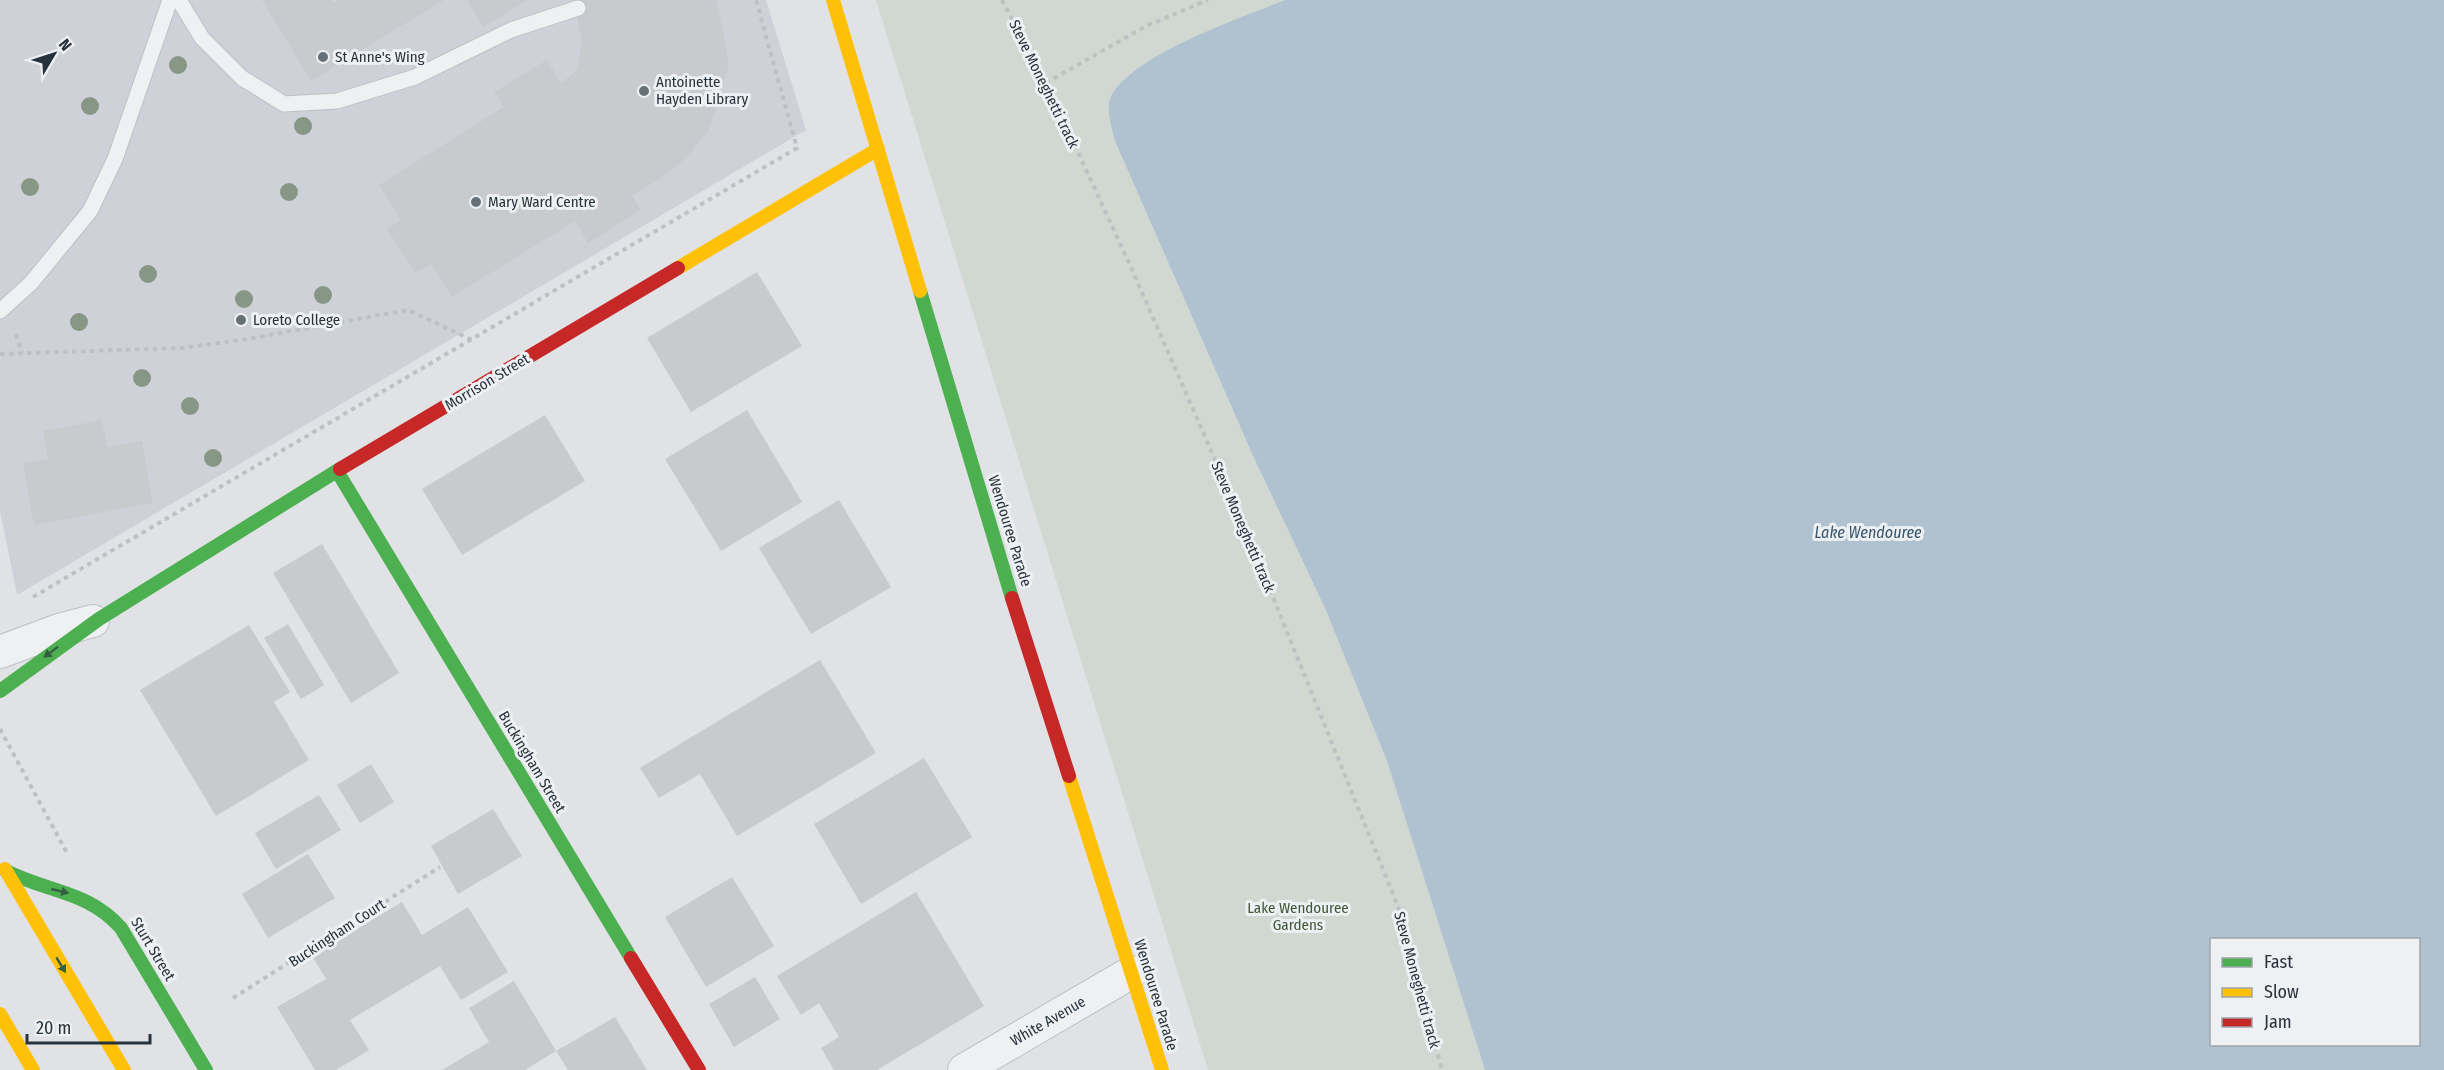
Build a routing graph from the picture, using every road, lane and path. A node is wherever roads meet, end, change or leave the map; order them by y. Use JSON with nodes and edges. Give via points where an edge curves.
{"nodes":[{"id":1,"x":170,"y":0,"type":"edge"},
{"id":2,"x":178,"y":0,"type":"edge"},
{"id":3,"x":756,"y":0,"type":"edge"},
{"id":4,"x":833,"y":0,"type":"edge"},
{"id":5,"x":1002,"y":0,"type":"edge"},
{"id":6,"x":1208,"y":0,"type":"edge"},
{"id":7,"x":578,"y":8,"type":"dead end"},
{"id":8,"x":1046,"y":83,"type":"junction"},
{"id":9,"x":878,"y":149,"type":"junction"},
{"id":10,"x":0,"y":311,"type":"edge"},
{"id":11,"x":473,"y":340,"type":"junction"},
{"id":12,"x":0,"y":354,"type":"edge"},
{"id":13,"x":337,"y":471,"type":"junction"},
{"id":14,"x":23,"y":603,"type":"dead end"},
{"id":15,"x":99,"y":619,"type":"junction"},
{"id":16,"x":0,"y":652,"type":"edge"},
{"id":17,"x":0,"y":691,"type":"edge"},
{"id":18,"x":0,"y":729,"type":"edge"},
{"id":19,"x":3,"y":865,"type":"edge"},
{"id":20,"x":440,"y":867,"type":"dead end"},
{"id":21,"x":94,"y":903,"type":"junction"},
{"id":22,"x":1132,"y":972,"type":"junction"},
{"id":23,"x":233,"y":999,"type":"dead end"},
{"id":24,"x":0,"y":1014,"type":"edge"},
{"id":25,"x":33,"y":1070,"type":"edge"},
{"id":26,"x":124,"y":1070,"type":"edge"},
{"id":27,"x":206,"y":1070,"type":"edge"},
{"id":28,"x":699,"y":1070,"type":"edge"},
{"id":29,"x":964,"y":1070,"type":"edge"},
{"id":30,"x":1162,"y":1070,"type":"edge"},
{"id":31,"x":1442,"y":1070,"type":"edge"}],
"edges":[{"from":1,"to":10,"type":"lane","via":[[116,159],[90,211],[31,284]]},
{"from":2,"to":7,"type":"lane","via":[[202,39],[242,78],[284,104],[337,101],[415,77],[511,30]]},
{"from":3,"to":11,"type":"path","via":[[797,148]]},
{"from":4,"to":9,"type":"street","name":"Wendouree Parade"},
{"from":5,"to":8,"type":"path","name":"Steve Moneghetti track"},
{"from":6,"to":8,"type":"path","via":[[1146,26]]},
{"from":8,"to":31,"type":"path","name":"Steve Moneghetti track","via":[[1242,523],[1325,724],[1399,909]]},
{"from":9,"to":13,"type":"street","name":"Morrison Street"},
{"from":9,"to":22,"type":"street","name":"Wendouree Parade","via":[[999,556]]},
{"from":11,"to":12,"type":"path","via":[[408,310],[182,348]]},
{"from":11,"to":14,"type":"path"},
{"from":13,"to":15,"type":"street","name":"Morrison Street"},
{"from":13,"to":28,"type":"street","name":"Buckingham Street"},
{"from":15,"to":16,"type":"street","name":"Morrison Street"},
{"from":15,"to":17,"type":"street","name":"Morrison Street","one_way":true},
{"from":18,"to":21,"type":"path"},
{"from":19,"to":21,"type":"street","name":"Sturt Street","one_way":true,"via":[[24,881]]},
{"from":19,"to":26,"type":"street","name":"Sturt Street","one_way":true},
{"from":20,"to":23,"type":"path","name":"Buckingham Court"},
{"from":21,"to":27,"type":"street","name":"Sturt Street","via":[[107,910],[122,928]]},
{"from":22,"to":29,"type":"street","name":"White Avenue"},
{"from":22,"to":30,"type":"street","name":"Wendouree Parade"},
{"from":24,"to":25,"type":"street"}]}
